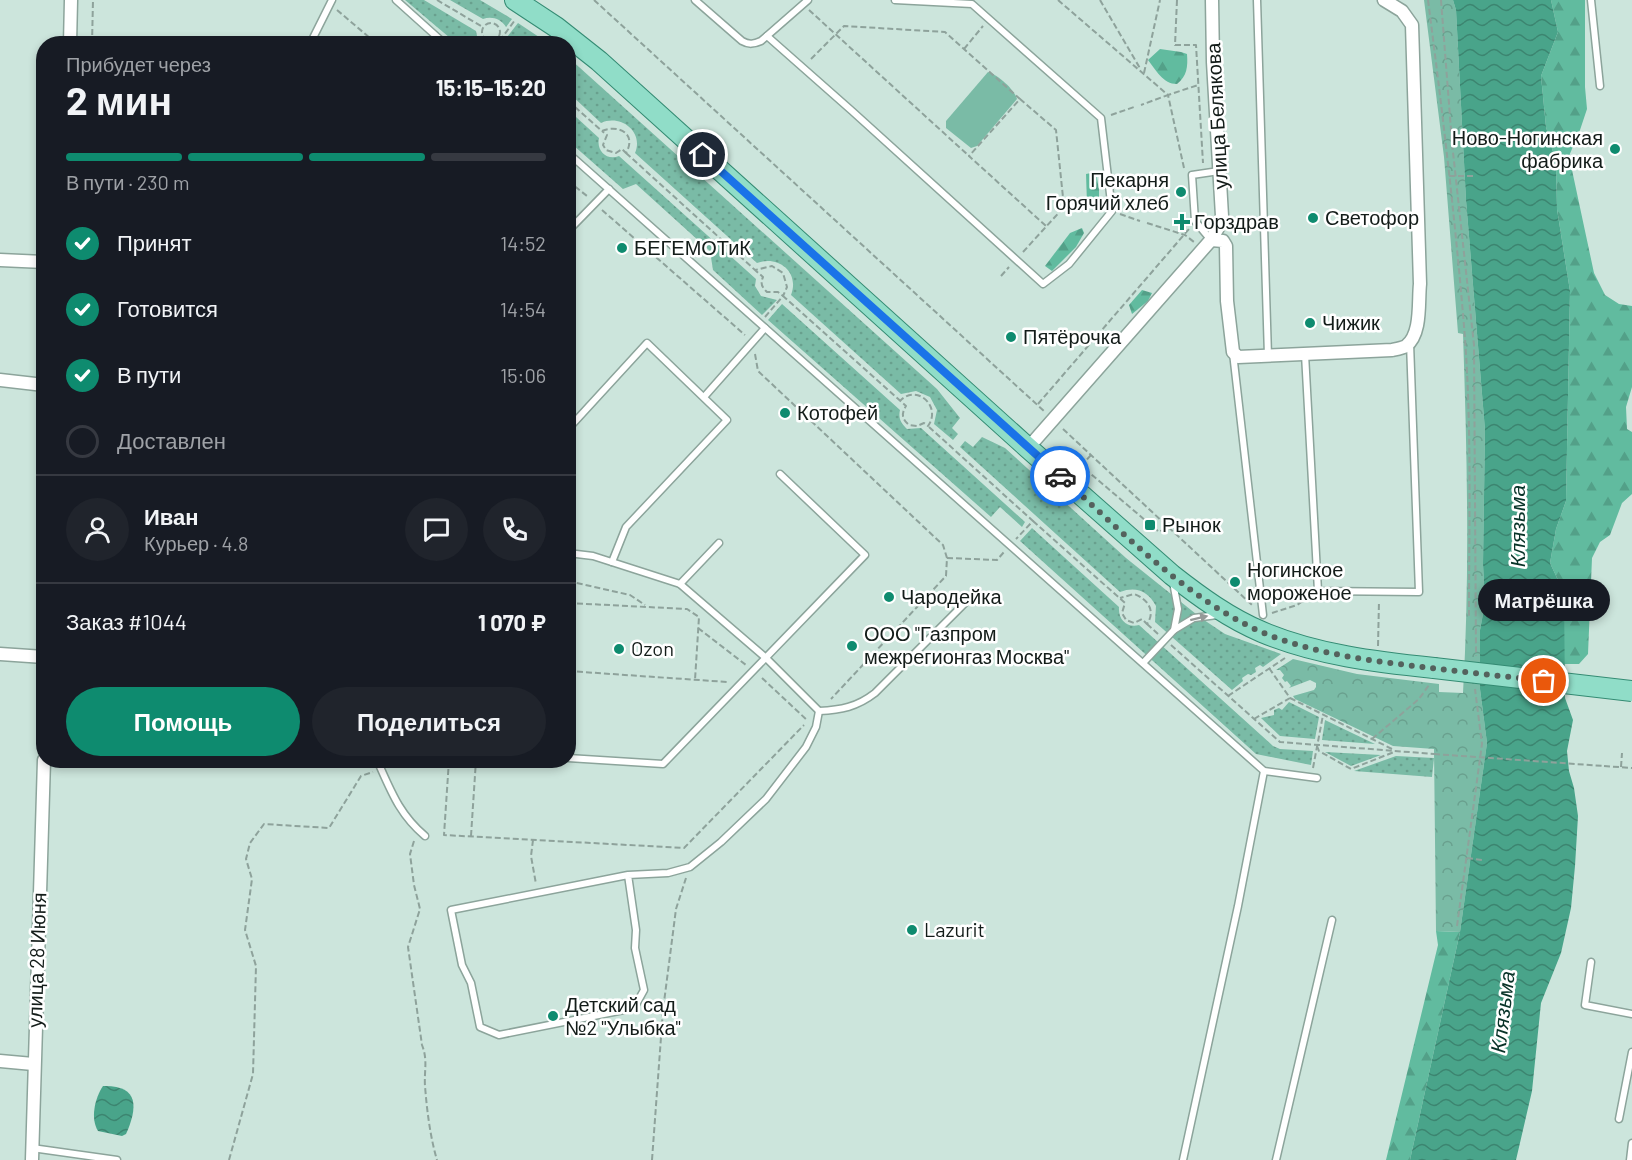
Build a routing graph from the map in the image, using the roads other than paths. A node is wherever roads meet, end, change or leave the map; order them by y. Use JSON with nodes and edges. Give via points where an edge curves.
{"nodes":[{"id":1,"x":71,"y":0,"type":"edge"},
{"id":2,"x":396,"y":0,"type":"edge"},
{"id":3,"x":515,"y":0,"type":"edge"},
{"id":4,"x":695,"y":0,"type":"edge"},
{"id":5,"x":808,"y":0,"type":"edge"},
{"id":6,"x":895,"y":0,"type":"edge"},
{"id":7,"x":1212,"y":0,"type":"edge"},
{"id":8,"x":1257,"y":0,"type":"edge"},
{"id":9,"x":1384,"y":0,"type":"edge"},
{"id":10,"x":1591,"y":0,"type":"edge"},
{"id":11,"x":331,"y":2,"type":"edge"},
{"id":12,"x":70,"y":36,"type":"edge"},
{"id":13,"x":314,"y":36,"type":"edge"},
{"id":14,"x":436,"y":36,"type":"edge"},
{"id":15,"x":567,"y":36,"type":"edge"},
{"id":16,"x":766,"y":36,"type":"junction"},
{"id":17,"x":576,"y":43,"type":"edge"},
{"id":18,"x":1600,"y":86,"type":"dead end"},
{"id":19,"x":576,"y":160,"type":"edge"},
{"id":20,"x":1220,"y":171,"type":"junction"},
{"id":21,"x":609,"y":189,"type":"junction"},
{"id":22,"x":576,"y":223,"type":"edge"},
{"id":23,"x":1211,"y":240,"type":"junction"},
{"id":24,"x":0,"y":261,"type":"edge"},
{"id":25,"x":36,"y":262,"type":"edge"},
{"id":26,"x":765,"y":328,"type":"junction"},
{"id":27,"x":1410,"y":342,"type":"junction"},
{"id":28,"x":1233,"y":352,"type":"junction"},
{"id":29,"x":1305,"y":354,"type":"junction"},
{"id":30,"x":1268,"y":356,"type":"junction"},
{"id":31,"x":0,"y":380,"type":"edge"},
{"id":32,"x":36,"y":384,"type":"edge"},
{"id":33,"x":704,"y":397,"type":"junction"},
{"id":34,"x":576,"y":420,"type":"edge"},
{"id":35,"x":1028,"y":448,"type":"junction"},
{"id":36,"x":780,"y":474,"type":"dead end"},
{"id":37,"x":719,"y":543,"type":"dead end"},
{"id":38,"x":576,"y":554,"type":"edge"},
{"id":39,"x":612,"y":562,"type":"junction"},
{"id":40,"x":1172,"y":575,"type":"junction"},
{"id":41,"x":680,"y":584,"type":"junction"},
{"id":42,"x":972,"y":596,"type":"dead end"},
{"id":43,"x":1226,"y":614,"type":"junction"},
{"id":44,"x":1263,"y":615,"type":"road end"},
{"id":45,"x":1174,"y":630,"type":"junction"},
{"id":46,"x":0,"y":654,"type":"edge"},
{"id":47,"x":36,"y":656,"type":"edge"},
{"id":48,"x":766,"y":658,"type":"junction"},
{"id":49,"x":1143,"y":663,"type":"junction"},
{"id":50,"x":1632,"y":691,"type":"edge"},
{"id":51,"x":819,"y":711,"type":"junction"},
{"id":52,"x":576,"y":759,"type":"edge"},
{"id":53,"x":44,"y":768,"type":"edge"},
{"id":54,"x":381,"y":768,"type":"edge"},
{"id":55,"x":1264,"y":771,"type":"junction"},
{"id":56,"x":1317,"y":778,"type":"dead end"},
{"id":57,"x":425,"y":836,"type":"dead end"},
{"id":58,"x":628,"y":874,"type":"junction"},
{"id":59,"x":1332,"y":920,"type":"dead end"},
{"id":60,"x":1591,"y":962,"type":"dead end"},
{"id":61,"x":1632,"y":1013,"type":"edge"},
{"id":62,"x":1632,"y":1052,"type":"edge"},
{"id":63,"x":0,"y":1061,"type":"edge"},
{"id":64,"x":33,"y":1064,"type":"junction"},
{"id":65,"x":1619,"y":1119,"type":"dead end"},
{"id":66,"x":1632,"y":1143,"type":"edge"},
{"id":67,"x":32,"y":1154,"type":"edge"},
{"id":68,"x":117,"y":1160,"type":"edge"},
{"id":69,"x":1183,"y":1160,"type":"edge"},
{"id":70,"x":1276,"y":1160,"type":"edge"},
{"id":71,"x":1630,"y":1160,"type":"edge"}],
"edges":[{"from":1,"to":12,"type":"street"},
{"from":2,"to":14,"type":"lane"},
{"from":3,"to":15,"type":"main road"},
{"from":4,"to":16,"type":"lane","via":[[747,44],[755,44]]},
{"from":5,"to":16,"type":"lane"},
{"from":6,"to":16,"type":"lane","via":[[972,4],[1101,118],[1112,212],[1069,264],[1042,284]]},
{"from":7,"to":20,"type":"street","name":"улица Белякова"},
{"from":8,"to":30,"type":"lane"},
{"from":9,"to":27,"type":"street","via":[[1402,10],[1412,25],[1419,284],[1417,322]]},
{"from":10,"to":18,"type":"lane"},
{"from":11,"to":13,"type":"lane"},
{"from":17,"to":35,"type":"main road"},
{"from":19,"to":21,"type":"lane"},
{"from":20,"to":23,"type":"street","name":"улица Белякова","via":[[1222,216]]},
{"from":20,"to":23,"type":"lane","via":[[1192,175],[1195,221]]},
{"from":21,"to":22,"type":"lane"},
{"from":21,"to":26,"type":"lane"},
{"from":23,"to":28,"type":"street","via":[[1223,241],[1226,246]]},
{"from":23,"to":35,"type":"street","name":"улица Белякова"},
{"from":24,"to":25,"type":"street"},
{"from":26,"to":33,"type":"lane"},
{"from":26,"to":49,"type":"lane"},
{"from":27,"to":29,"type":"street","via":[[1392,350]]},
{"from":27,"to":29,"type":"lane","via":[[1419,592],[1318,591]]},
{"from":28,"to":30,"type":"street","via":[[1238,357]]},
{"from":28,"to":44,"type":"lane"},
{"from":29,"to":30,"type":"street"},
{"from":31,"to":32,"type":"street"},
{"from":33,"to":34,"type":"lane","via":[[647,342]]},
{"from":33,"to":39,"type":"lane","via":[[727,420],[626,527]]},
{"from":35,"to":40,"type":"main road"},
{"from":36,"to":48,"type":"lane","via":[[865,555]]},
{"from":37,"to":41,"type":"lane"},
{"from":38,"to":39,"type":"lane"},
{"from":39,"to":41,"type":"lane"},
{"from":40,"to":43,"type":"main road"},
{"from":40,"to":45,"type":"lane","via":[[1178,609]]},
{"from":41,"to":48,"type":"lane"},
{"from":42,"to":51,"type":"lane","via":[[861,704]]},
{"from":45,"to":43,"type":"lane","one_way":true,"via":[[1194,618]]},
{"from":43,"to":50,"type":"main road","bridge":true,"via":[[1303,647],[1432,675]]},
{"from":45,"to":49,"type":"lane"},
{"from":46,"to":47,"type":"street"},
{"from":48,"to":51,"type":"lane"},
{"from":48,"to":52,"type":"lane","via":[[663,764]]},
{"from":49,"to":55,"type":"lane"},
{"from":51,"to":58,"type":"lane","via":[[806,747],[766,799],[721,842],[690,867],[668,873]]},
{"from":53,"to":64,"type":"street","name":"улица 28 Июня"},
{"from":54,"to":57,"type":"lane","via":[[409,822]]},
{"from":55,"to":56,"type":"lane"},
{"from":55,"to":69,"type":"lane"},
{"from":58,"to":58,"type":"lane","via":[[635,948],[644,990],[634,1008],[499,1035],[480,1027],[451,910]]},
{"from":59,"to":70,"type":"lane"},
{"from":60,"to":61,"type":"lane","via":[[1585,1005]]},
{"from":62,"to":65,"type":"lane"},
{"from":63,"to":64,"type":"street"},
{"from":64,"to":67,"type":"street","name":"улица 28 Июня"},
{"from":66,"to":71,"type":"lane"},
{"from":67,"to":68,"type":"lane"}]}
